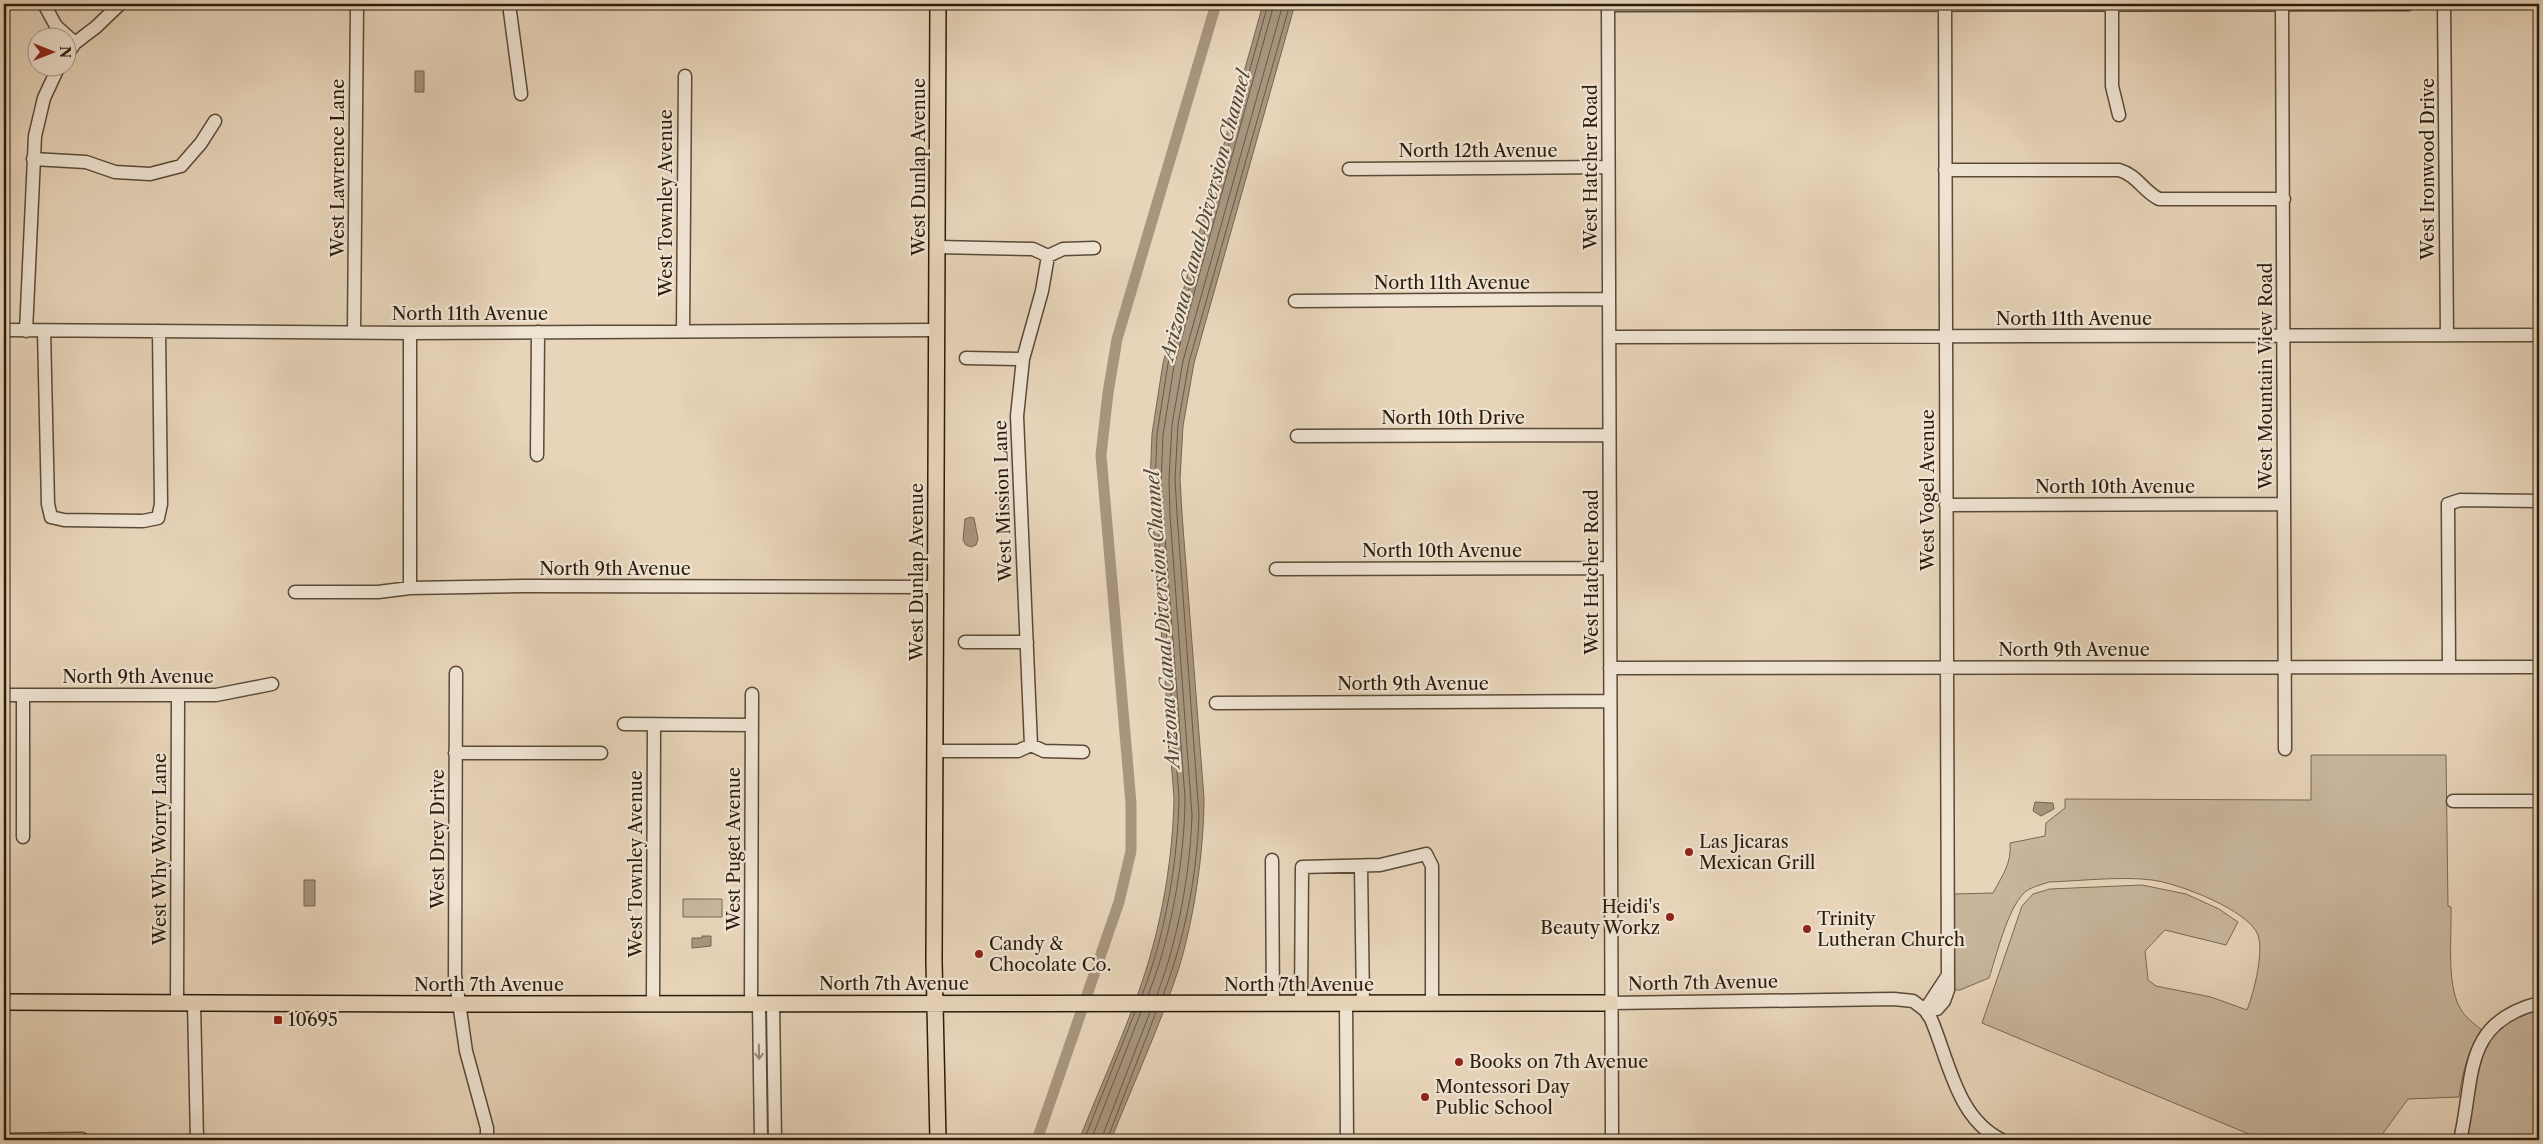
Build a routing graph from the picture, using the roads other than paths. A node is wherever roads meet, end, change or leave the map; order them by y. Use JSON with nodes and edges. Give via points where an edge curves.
{"nodes":[{"id":1,"x":44,"y":4,"type":"edge"},
{"id":2,"x":120,"y":4,"type":"edge"},
{"id":3,"x":357,"y":4,"type":"edge"},
{"id":4,"x":509,"y":4,"type":"edge"},
{"id":5,"x":938,"y":4,"type":"edge"},
{"id":6,"x":1608,"y":4,"type":"edge"},
{"id":7,"x":1945,"y":4,"type":"edge"},
{"id":8,"x":2112,"y":4,"type":"edge"},
{"id":9,"x":2282,"y":4,"type":"edge"},
{"id":10,"x":2408,"y":4,"type":"edge"},
{"id":11,"x":2444,"y":4,"type":"edge"},
{"id":12,"x":57,"y":28,"type":"edge"},
{"id":13,"x":78,"y":42,"type":"edge"},
{"id":14,"x":684,"y":76,"type":"dead end"},
{"id":15,"x":53,"y":78,"type":"edge"},
{"id":16,"x":521,"y":94,"type":"dead end"},
{"id":17,"x":2119,"y":115,"type":"dead end"},
{"id":18,"x":214,"y":121,"type":"dead end"},
{"id":19,"x":33,"y":159,"type":"junction"},
{"id":20,"x":1608,"y":167,"type":"junction"},
{"id":21,"x":1349,"y":169,"type":"dead end"},
{"id":22,"x":1945,"y":170,"type":"junction"},
{"id":23,"x":2284,"y":199,"type":"junction"},
{"id":24,"x":938,"y":248,"type":"junction"},
{"id":25,"x":1094,"y":248,"type":"dead end"},
{"id":26,"x":1048,"y":256,"type":"junction"},
{"id":27,"x":1609,"y":299,"type":"junction"},
{"id":28,"x":1295,"y":301,"type":"dead end"},
{"id":29,"x":4,"y":330,"type":"edge"},
{"id":30,"x":937,"y":330,"type":"junction"},
{"id":31,"x":26,"y":331,"type":"junction"},
{"id":32,"x":44,"y":331,"type":"junction"},
{"id":33,"x":159,"y":331,"type":"junction"},
{"id":34,"x":354,"y":332,"type":"junction"},
{"id":35,"x":410,"y":332,"type":"junction"},
{"id":36,"x":538,"y":332,"type":"junction"},
{"id":37,"x":683,"y":332,"type":"junction"},
{"id":38,"x":2284,"y":335,"type":"junction"},
{"id":39,"x":2447,"y":335,"type":"junction"},
{"id":40,"x":2539,"y":335,"type":"edge"},
{"id":41,"x":1945,"y":337,"type":"junction"},
{"id":42,"x":1609,"y":338,"type":"junction"},
{"id":43,"x":966,"y":358,"type":"dead end"},
{"id":44,"x":1023,"y":359,"type":"junction"},
{"id":45,"x":1609,"y":435,"type":"junction"},
{"id":46,"x":1297,"y":436,"type":"dead end"},
{"id":47,"x":537,"y":455,"type":"dead end"},
{"id":48,"x":2539,"y":501,"type":"edge"},
{"id":49,"x":2284,"y":504,"type":"junction"},
{"id":50,"x":1946,"y":505,"type":"junction"},
{"id":51,"x":1610,"y":568,"type":"junction"},
{"id":52,"x":1276,"y":569,"type":"dead end"},
{"id":53,"x":935,"y":587,"type":"junction"},
{"id":54,"x":410,"y":588,"type":"junction"},
{"id":55,"x":295,"y":592,"type":"dead end"},
{"id":56,"x":964,"y":642,"type":"dead end"},
{"id":57,"x":1027,"y":642,"type":"junction"},
{"id":58,"x":2284,"y":666,"type":"junction"},
{"id":59,"x":2449,"y":667,"type":"junction"},
{"id":60,"x":2539,"y":667,"type":"edge"},
{"id":61,"x":1610,"y":668,"type":"junction"},
{"id":62,"x":1946,"y":668,"type":"junction"},
{"id":63,"x":456,"y":673,"type":"dead end"},
{"id":64,"x":272,"y":684,"type":"dead end"},
{"id":65,"x":752,"y":694,"type":"dead end"},
{"id":66,"x":4,"y":695,"type":"edge"},
{"id":67,"x":23,"y":695,"type":"junction"},
{"id":68,"x":178,"y":696,"type":"junction"},
{"id":69,"x":1610,"y":701,"type":"junction"},
{"id":70,"x":1216,"y":703,"type":"dead end"},
{"id":71,"x":624,"y":724,"type":"dead end"},
{"id":72,"x":654,"y":724,"type":"junction"},
{"id":73,"x":752,"y":725,"type":"junction"},
{"id":74,"x":1031,"y":745,"type":"junction"},
{"id":75,"x":2285,"y":749,"type":"dead end"},
{"id":76,"x":935,"y":751,"type":"junction"},
{"id":77,"x":1083,"y":752,"type":"dead end"},
{"id":78,"x":455,"y":753,"type":"junction"},
{"id":79,"x":601,"y":753,"type":"dead end"},
{"id":80,"x":2452,"y":801,"type":"dead end"},
{"id":81,"x":2539,"y":801,"type":"edge"},
{"id":82,"x":23,"y":837,"type":"dead end"},
{"id":83,"x":1272,"y":860,"type":"dead end"},
{"id":84,"x":1361,"y":867,"type":"junction"},
{"id":85,"x":4,"y":1002,"type":"edge"},
{"id":86,"x":177,"y":1003,"type":"junction"},
{"id":87,"x":194,"y":1003,"type":"junction"},
{"id":88,"x":935,"y":1003,"type":"junction"},
{"id":89,"x":1611,"y":1003,"type":"junction"},
{"id":90,"x":2539,"y":1003,"type":"edge"},
{"id":91,"x":459,"y":1004,"type":"junction"},
{"id":92,"x":653,"y":1004,"type":"junction"},
{"id":93,"x":761,"y":1004,"type":"junction"},
{"id":94,"x":1273,"y":1004,"type":"junction"},
{"id":95,"x":1300,"y":1004,"type":"junction"},
{"id":96,"x":1346,"y":1004,"type":"junction"},
{"id":97,"x":1363,"y":1004,"type":"junction"},
{"id":98,"x":1432,"y":1004,"type":"junction"},
{"id":99,"x":1925,"y":1010,"type":"junction"},
{"id":100,"x":82,"y":1139,"type":"dead end"},
{"id":101,"x":4,"y":1140,"type":"edge"},
{"id":102,"x":53,"y":1140,"type":"edge"},
{"id":103,"x":197,"y":1140,"type":"edge"},
{"id":104,"x":488,"y":1140,"type":"edge"},
{"id":105,"x":761,"y":1140,"type":"edge"},
{"id":106,"x":775,"y":1140,"type":"edge"},
{"id":107,"x":938,"y":1140,"type":"edge"},
{"id":108,"x":1347,"y":1140,"type":"edge"},
{"id":109,"x":1612,"y":1140,"type":"edge"},
{"id":110,"x":2002,"y":1140,"type":"edge"},
{"id":111,"x":2460,"y":1140,"type":"edge"}],
"edges":[{"from":1,"to":12,"type":"street"},
{"from":2,"to":13,"type":"street"},
{"from":3,"to":34,"type":"street","name":"West Lawrence Lane"},
{"from":4,"to":16,"type":"street"},
{"from":5,"to":24,"type":"main road","name":"West Dunlap Avenue"},
{"from":6,"to":7,"type":"street"},
{"from":6,"to":20,"type":"street","name":"West Hatcher Road"},
{"from":7,"to":8,"type":"street"},
{"from":7,"to":22,"type":"street","name":"West Vogel Avenue"},
{"from":8,"to":9,"type":"street"},
{"from":8,"to":17,"type":"street","via":[[2112,86]]},
{"from":9,"to":10,"type":"street"},
{"from":9,"to":23,"type":"street","name":"West Mountain View Road"},
{"from":11,"to":39,"type":"street","name":"West Ironwood Drive"},
{"from":14,"to":37,"type":"street","name":"West Townley Avenue"},
{"from":15,"to":19,"type":"street","via":[[44,98]]},
{"from":18,"to":19,"type":"street","via":[[201,143],[181,166],[150,174],[115,172],[86,162]]},
{"from":19,"to":31,"type":"street"},
{"from":20,"to":21,"type":"street","name":"North 12th Avenue"},
{"from":20,"to":27,"type":"street","name":"West Hatcher Road"},
{"from":22,"to":23,"type":"street","via":[[2118,170],[2128,173],[2148,194],[2159,199]]},
{"from":22,"to":41,"type":"street","name":"West Vogel Avenue"},
{"from":23,"to":38,"type":"street","name":"West Mountain View Road"},
{"from":24,"to":26,"type":"street","via":[[1034,249]]},
{"from":24,"to":30,"type":"main road","name":"West Dunlap Avenue"},
{"from":25,"to":26,"type":"street","via":[[1063,249]]},
{"from":26,"to":44,"type":"street","name":"West Mission Lane"},
{"from":27,"to":28,"type":"street","name":"North 11th Avenue"},
{"from":27,"to":42,"type":"street","name":"West Hatcher Road"},
{"from":29,"to":31,"type":"street","name":"North 11th Avenue"},
{"from":30,"to":37,"type":"street","name":"North 11th Avenue"},
{"from":30,"to":53,"type":"main road","name":"West Dunlap Avenue"},
{"from":31,"to":32,"type":"street","name":"North 11th Avenue"},
{"from":32,"to":33,"type":"street","name":"North 11th Avenue"},
{"from":32,"to":33,"type":"street","via":[[48,504],[51,517],[143,521],[158,518],[161,504]]},
{"from":33,"to":34,"type":"street","name":"North 11th Avenue"},
{"from":34,"to":35,"type":"street","name":"North 11th Avenue"},
{"from":35,"to":36,"type":"street","name":"North 11th Avenue"},
{"from":35,"to":54,"type":"street"},
{"from":36,"to":37,"type":"street","name":"North 11th Avenue"},
{"from":36,"to":47,"type":"street"},
{"from":38,"to":39,"type":"street","name":"North 11th Avenue"},
{"from":38,"to":41,"type":"street","name":"North 11th Avenue"},
{"from":38,"to":49,"type":"street","name":"West Mountain View Road"},
{"from":39,"to":40,"type":"street","name":"North 11th Avenue"},
{"from":41,"to":42,"type":"street","name":"North 11th Avenue"},
{"from":41,"to":50,"type":"street","name":"West Vogel Avenue"},
{"from":42,"to":45,"type":"street","name":"West Hatcher Road"},
{"from":43,"to":44,"type":"street"},
{"from":44,"to":57,"type":"street","name":"West Mission Lane","via":[[1016,436]]},
{"from":45,"to":46,"type":"street","name":"North 10th Drive"},
{"from":45,"to":51,"type":"street","name":"West Hatcher Road"},
{"from":48,"to":59,"type":"street","via":[[2460,500],[2448,504]]},
{"from":49,"to":50,"type":"street","name":"North 10th Avenue"},
{"from":49,"to":58,"type":"street","name":"West Mountain View Road"},
{"from":50,"to":62,"type":"street","name":"West Vogel Avenue"},
{"from":51,"to":52,"type":"street","name":"North 10th Avenue"},
{"from":51,"to":61,"type":"street","name":"West Hatcher Road"},
{"from":53,"to":54,"type":"street","name":"North 9th Avenue"},
{"from":53,"to":76,"type":"main road","name":"West Dunlap Avenue"},
{"from":54,"to":55,"type":"street","name":"North 9th Avenue","via":[[378,592]]},
{"from":56,"to":57,"type":"street"},
{"from":57,"to":74,"type":"street","name":"West Mission Lane"},
{"from":58,"to":59,"type":"street","name":"North 9th Avenue"},
{"from":58,"to":62,"type":"street","name":"North 9th Avenue"},
{"from":58,"to":75,"type":"street","name":"West Mountain View Road"},
{"from":59,"to":60,"type":"street","name":"North 9th Avenue"},
{"from":61,"to":62,"type":"street","name":"North 9th Avenue"},
{"from":61,"to":69,"type":"street","name":"West Hatcher Road"},
{"from":62,"to":99,"type":"street","name":"West Vogel Avenue","via":[[1948,976]]},
{"from":63,"to":78,"type":"street","name":"West Drey Drive"},
{"from":64,"to":68,"type":"street","name":"North 9th Avenue","via":[[216,695]]},
{"from":65,"to":73,"type":"street","name":"West Puget Avenue"},
{"from":66,"to":67,"type":"street","name":"North 9th Avenue"},
{"from":67,"to":68,"type":"street","name":"North 9th Avenue"},
{"from":67,"to":82,"type":"street"},
{"from":68,"to":86,"type":"street","name":"West Why Worry Lane"},
{"from":69,"to":70,"type":"street","name":"North 9th Avenue"},
{"from":69,"to":89,"type":"street","name":"West Hatcher Road"},
{"from":71,"to":72,"type":"street"},
{"from":72,"to":73,"type":"street"},
{"from":72,"to":92,"type":"street","name":"West Townley Avenue"},
{"from":73,"to":93,"type":"street","name":"West Puget Avenue"},
{"from":74,"to":76,"type":"street","via":[[1018,751]]},
{"from":74,"to":77,"type":"street","via":[[1044,751]]},
{"from":76,"to":88,"type":"main road","name":"West Dunlap Avenue"},
{"from":78,"to":79,"type":"street"},
{"from":78,"to":91,"type":"street","name":"West Drey Drive","via":[[456,975]]},
{"from":80,"to":81,"type":"street"},
{"from":83,"to":94,"type":"street"},
{"from":84,"to":95,"type":"street","via":[[1302,867]]},
{"from":84,"to":97,"type":"street"},
{"from":84,"to":98,"type":"street","via":[[1426,854],[1432,866]]},
{"from":85,"to":86,"type":"main road","name":"North 7th Avenue"},
{"from":86,"to":87,"type":"main road","name":"North 7th Avenue"},
{"from":87,"to":91,"type":"main road","name":"North 7th Avenue"},
{"from":87,"to":103,"type":"street"},
{"from":88,"to":93,"type":"main road","name":"North 7th Avenue"},
{"from":88,"to":94,"type":"main road","name":"North 7th Avenue"},
{"from":88,"to":107,"type":"main road","name":"West Dunlap Avenue"},
{"from":89,"to":98,"type":"main road","name":"North 7th Avenue"},
{"from":89,"to":99,"type":"street","name":"North 7th Avenue","via":[[1894,999],[1913,1001]]},
{"from":89,"to":109,"type":"street","name":"West Hatcher Road"},
{"from":90,"to":111,"type":"street","via":[[2506,1016],[2483,1038],[2471,1066]]},
{"from":91,"to":92,"type":"main road","name":"North 7th Avenue"},
{"from":91,"to":104,"type":"street","via":[[466,1051]]},
{"from":92,"to":93,"type":"main road","name":"North 7th Avenue"},
{"from":93,"to":105,"type":"street","name":"West Puget Avenue","one_way":true},
{"from":93,"to":106,"type":"street","name":"West Puget Avenue"},
{"from":94,"to":95,"type":"main road","name":"North 7th Avenue"},
{"from":95,"to":96,"type":"main road","name":"North 7th Avenue"},
{"from":96,"to":97,"type":"main road","name":"North 7th Avenue"},
{"from":96,"to":108,"type":"street"},
{"from":97,"to":98,"type":"main road","name":"North 7th Avenue"},
{"from":99,"to":110,"type":"street","via":[[1932,1019],[1958,1093],[1984,1129]]},
{"from":100,"to":102,"type":"street"},
{"from":101,"to":102,"type":"street"}]}
